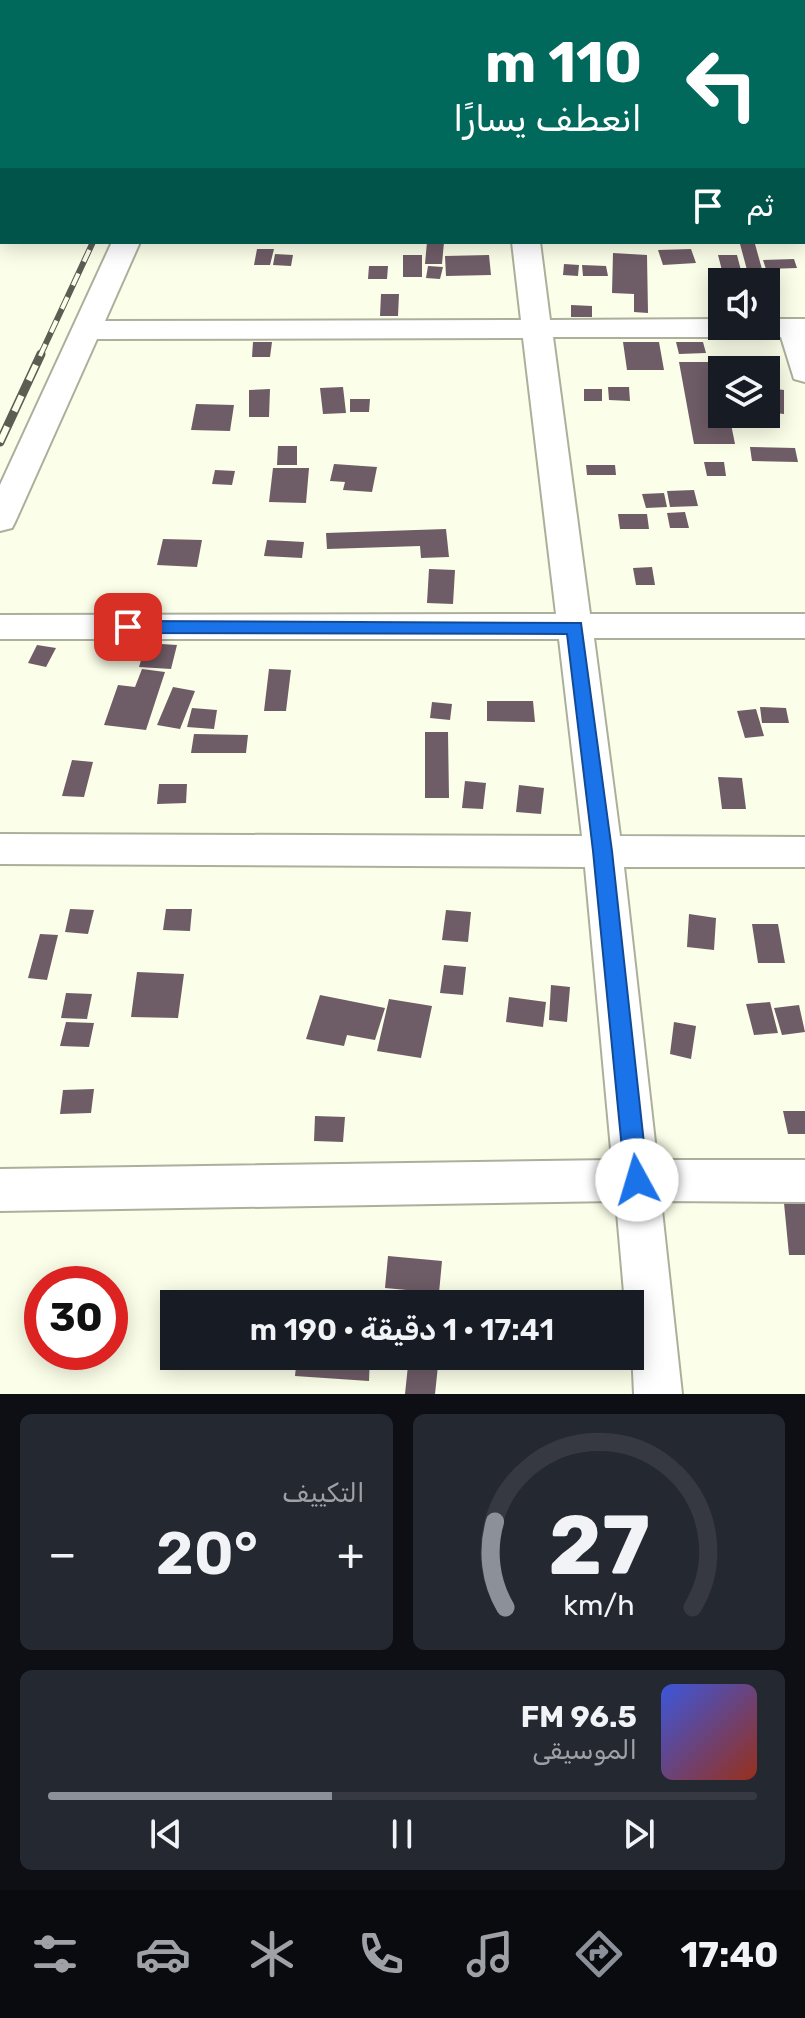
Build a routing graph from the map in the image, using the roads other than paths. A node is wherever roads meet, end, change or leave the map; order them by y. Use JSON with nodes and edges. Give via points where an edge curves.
{"nodes":[{"id":1,"x":125,"y":244,"type":"edge"},
{"id":2,"x":526,"y":244,"type":"edge"},
{"id":3,"x":537,"y":328,"type":"junction"},
{"id":4,"x":799,"y":328,"type":"edge"},
{"id":5,"x":86,"y":330,"type":"junction"},
{"id":6,"x":805,"y":373,"type":"edge"},
{"id":7,"x":0,"y":520,"type":"edge"},
{"id":8,"x":805,"y":626,"type":"edge"},
{"id":9,"x":0,"y":627,"type":"edge"},
{"id":10,"x":575,"y":627,"type":"junction"},
{"id":11,"x":0,"y":849,"type":"edge"},
{"id":12,"x":603,"y":851,"type":"junction"},
{"id":13,"x":805,"y":852,"type":"edge"},
{"id":14,"x":637,"y":1180,"type":"junction"},
{"id":15,"x":805,"y":1181,"type":"edge"},
{"id":16,"x":0,"y":1190,"type":"edge"},
{"id":17,"x":658,"y":1394,"type":"edge"}],
"edges":[{"from":1,"to":5,"type":"street"},
{"from":2,"to":3,"type":"street"},
{"from":3,"to":4,"type":"street"},
{"from":3,"to":5,"type":"street"},
{"from":3,"to":10,"type":"street"},
{"from":4,"to":6,"type":"street"},
{"from":5,"to":7,"type":"street"},
{"from":8,"to":10,"type":"street"},
{"from":9,"to":10,"type":"street"},
{"from":10,"to":12,"type":"street"},
{"from":11,"to":12,"type":"street"},
{"from":12,"to":13,"type":"street"},
{"from":12,"to":14,"type":"street"},
{"from":14,"to":15,"type":"street"},
{"from":14,"to":16,"type":"street"},
{"from":14,"to":17,"type":"street"}]}
